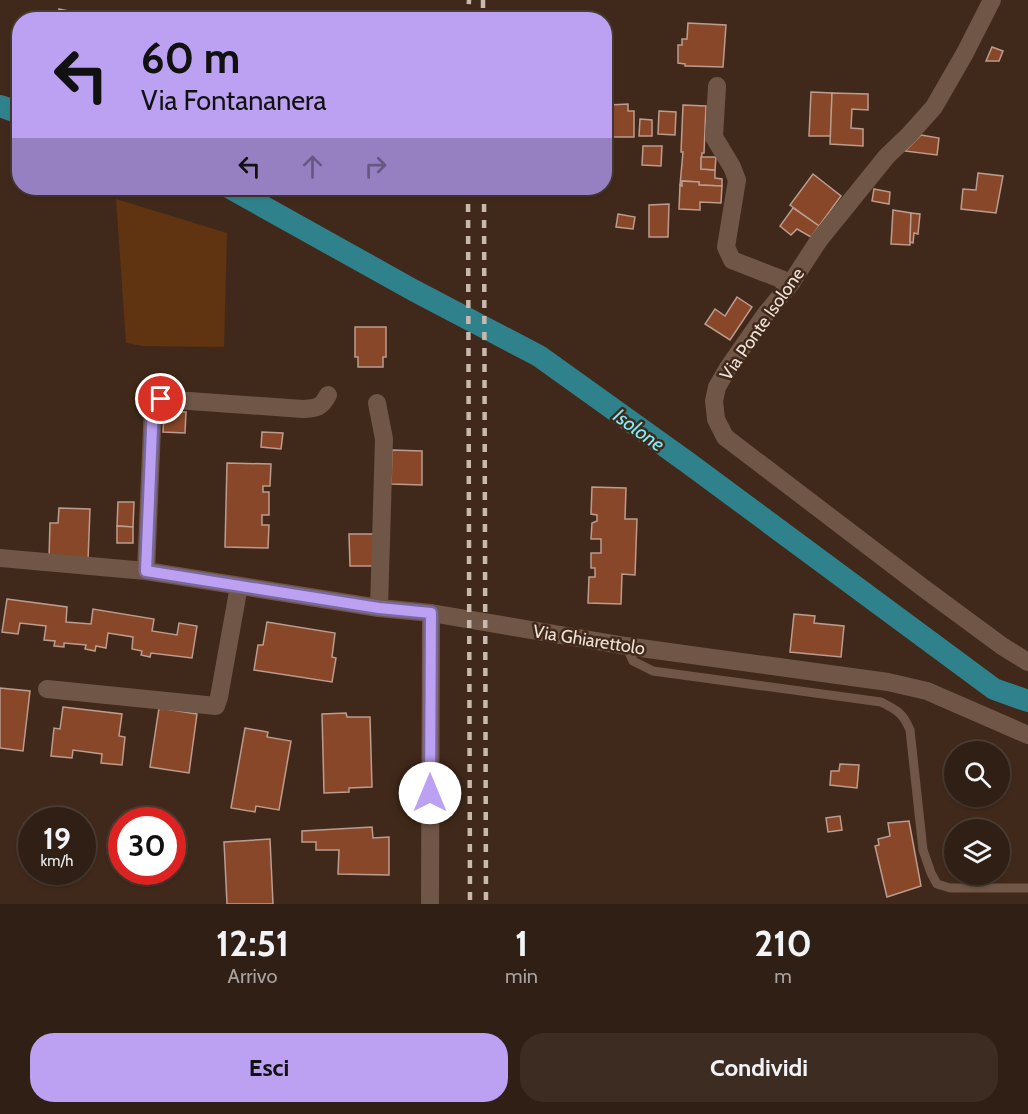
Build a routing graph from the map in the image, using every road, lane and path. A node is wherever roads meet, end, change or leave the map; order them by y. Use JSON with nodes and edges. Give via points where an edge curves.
{"nodes":[{"id":1,"x":992,"y":0,"type":"edge"},
{"id":2,"x":717,"y":86,"type":"dead end"},
{"id":3,"x":791,"y":283,"type":"junction"},
{"id":4,"x":328,"y":395,"type":"dead end"},
{"id":5,"x":377,"y":403,"type":"dead end"},
{"id":6,"x":0,"y":558,"type":"edge"},
{"id":7,"x":146,"y":571,"type":"junction"},
{"id":8,"x":239,"y":586,"type":"junction"},
{"id":9,"x":379,"y":608,"type":"junction"},
{"id":10,"x":431,"y":613,"type":"junction"},
{"id":11,"x":626,"y":646,"type":"junction"},
{"id":12,"x":1028,"y":662,"type":"edge"},
{"id":13,"x":47,"y":689,"type":"dead end"},
{"id":14,"x":1028,"y":735,"type":"edge"},
{"id":15,"x":1028,"y":888,"type":"edge"},
{"id":16,"x":430,"y":904,"type":"edge"}],
"edges":[{"from":1,"to":3,"type":"street","name":"Via Ponte Isolone","via":[[934,107],[886,156],[819,240]]},
{"from":2,"to":3,"type":"street","via":[[714,137],[737,180],[726,247],[732,260]]},
{"from":3,"to":12,"type":"street","name":"Via Ponte Isolone","via":[[717,387],[716,419],[725,437]]},
{"from":4,"to":7,"type":"street","via":[[318,408],[303,409],[161,399],[153,405]]},
{"from":5,"to":9,"type":"street","via":[[384,439]]},
{"from":6,"to":7,"type":"street","name":"Via Ghiarettolo"},
{"from":7,"to":8,"type":"street","name":"Via Ghiarettolo"},
{"from":8,"to":9,"type":"street","name":"Via Ghiarettolo"},
{"from":8,"to":13,"type":"street","via":[[216,706]]},
{"from":9,"to":10,"type":"street","name":"Via Ghiarettolo"},
{"from":10,"to":11,"type":"street","name":"Via Ghiarettolo"},
{"from":10,"to":16,"type":"street"},
{"from":11,"to":14,"type":"street","name":"Via Ghiarettolo","via":[[888,682],[927,691]]},
{"from":11,"to":15,"type":"lane","via":[[633,661],[653,671],[881,702],[897,710],[910,730],[923,850],[937,884],[950,888]]}]}
